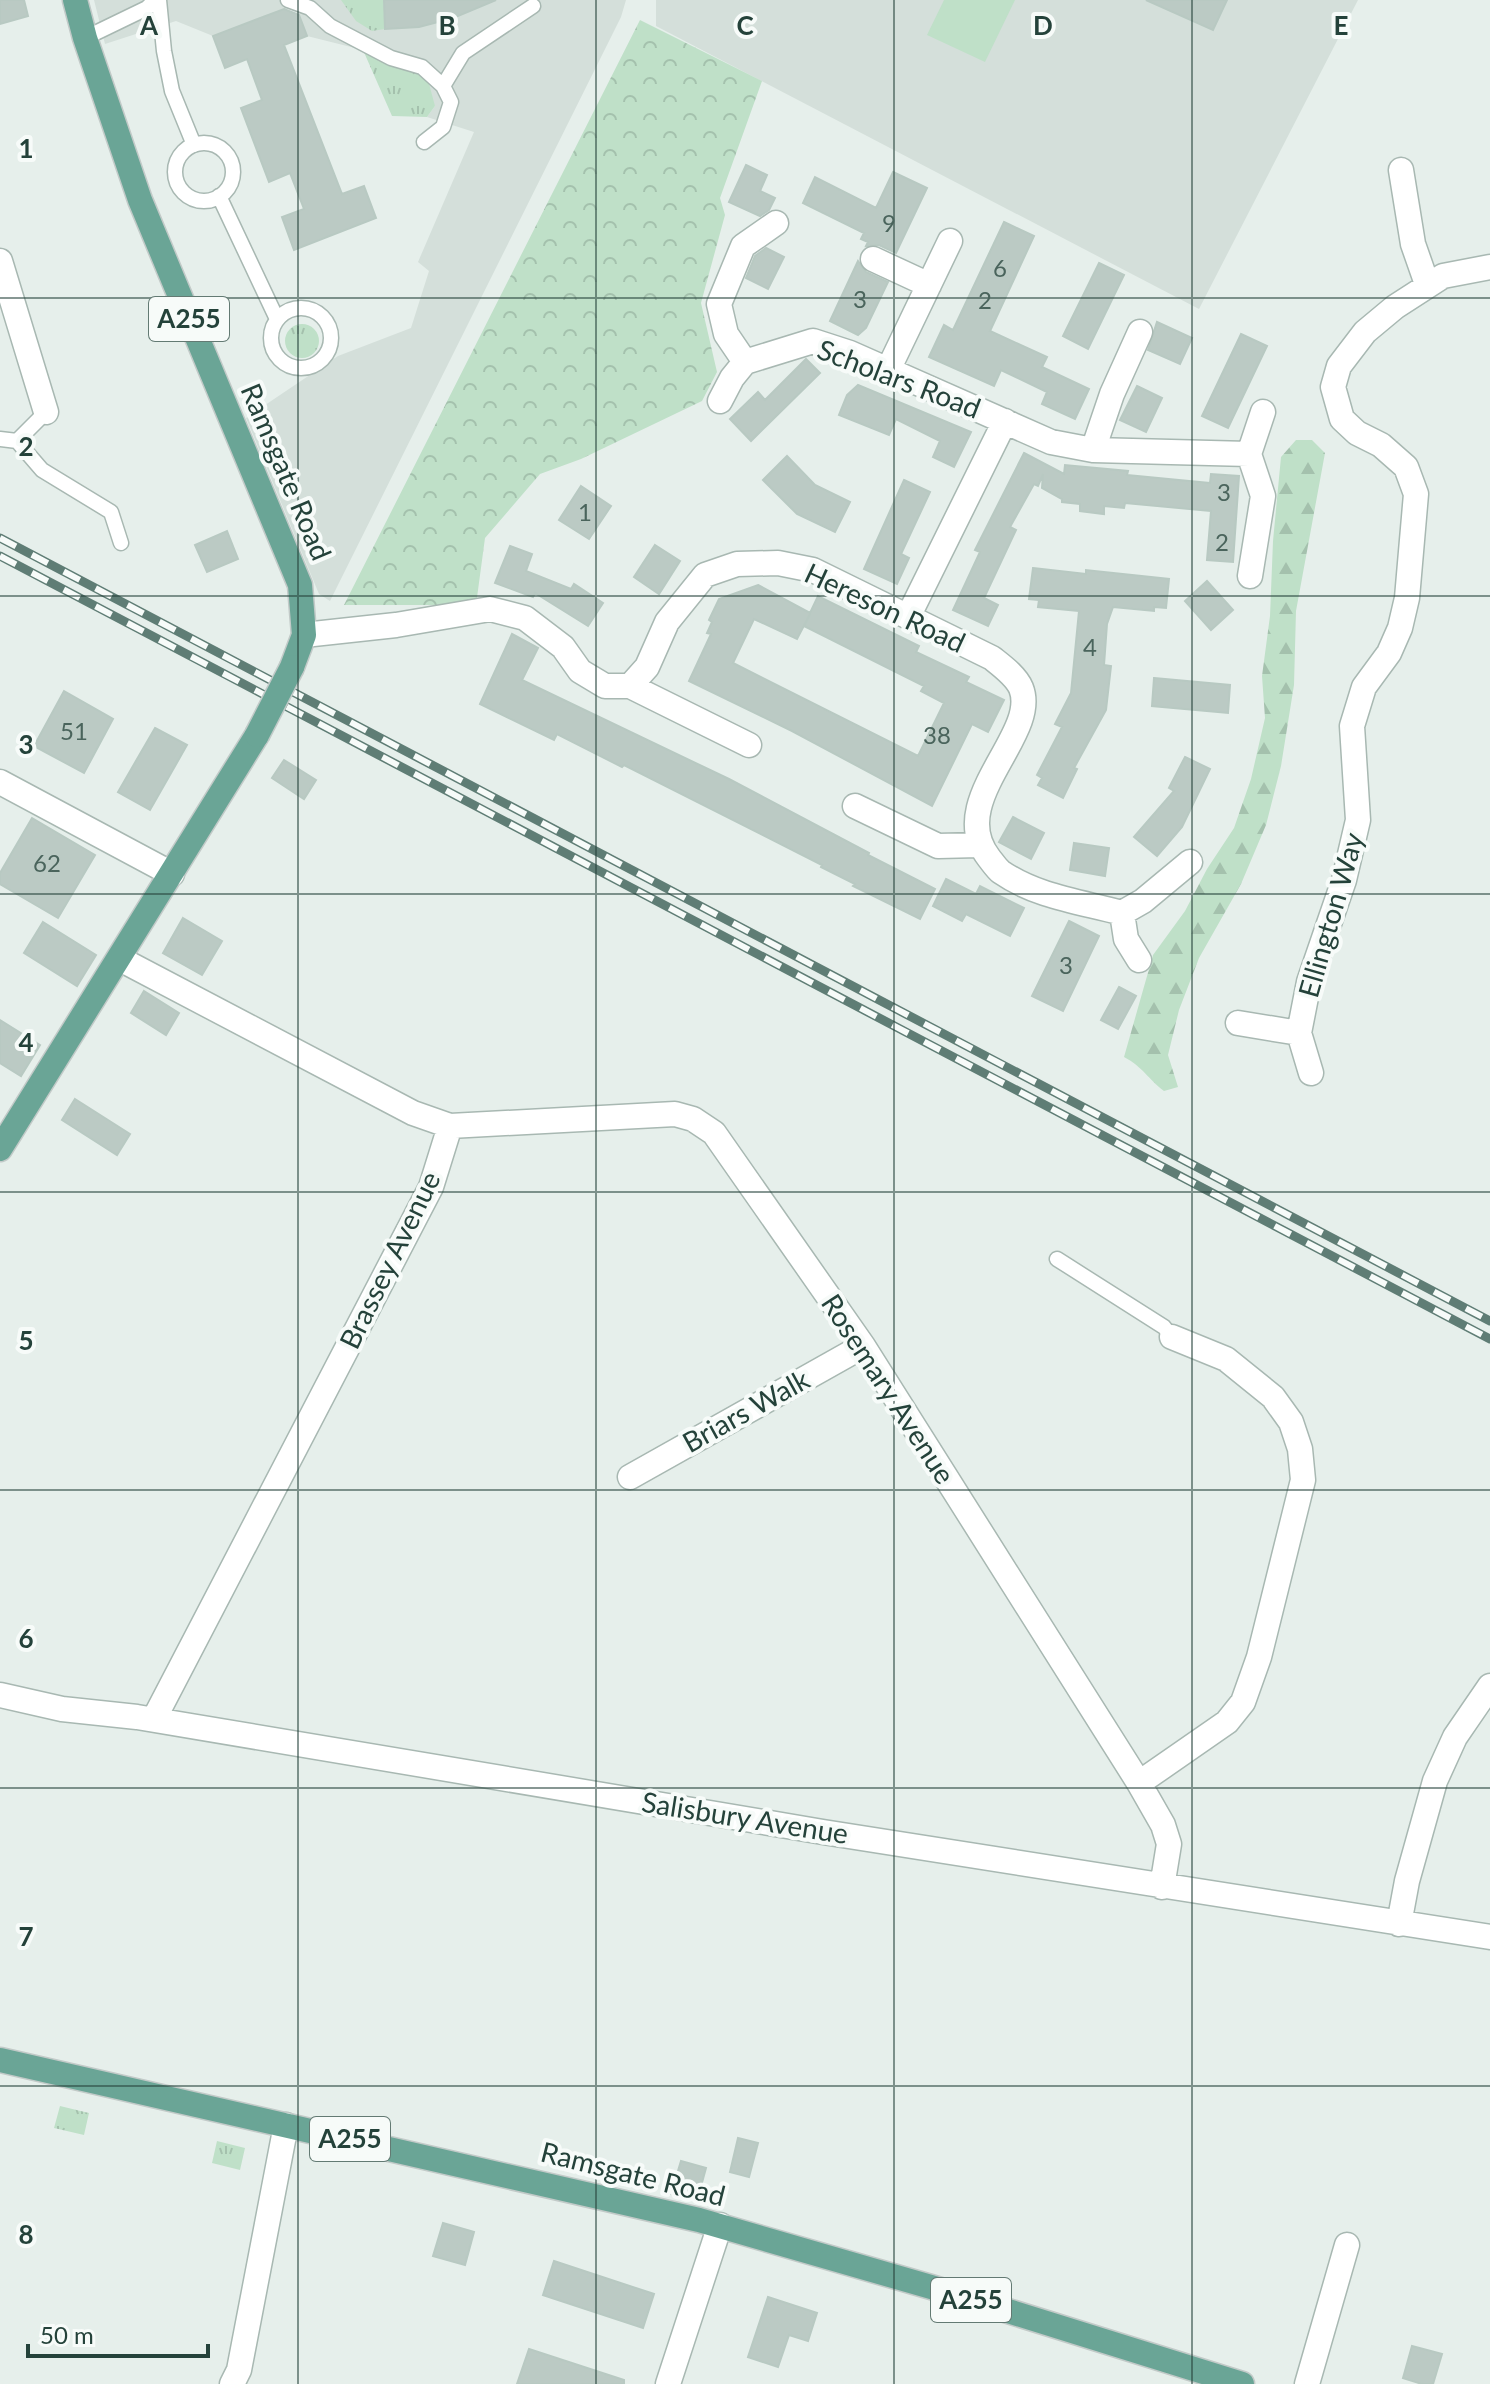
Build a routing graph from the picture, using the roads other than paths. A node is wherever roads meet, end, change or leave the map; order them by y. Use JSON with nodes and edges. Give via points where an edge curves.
{"nodes":[{"id":1,"x":75,"y":0,"type":"edge"},
{"id":2,"x":157,"y":0,"type":"edge"},
{"id":3,"x":288,"y":0,"type":"edge"},
{"id":4,"x":533,"y":6,"type":"dead end"},
{"id":5,"x":85,"y":38,"type":"junction"},
{"id":6,"x":443,"y":86,"type":"junction"},
{"id":7,"x":424,"y":142,"type":"dead end"},
{"id":8,"x":194,"y":145,"type":"junction"},
{"id":9,"x":1401,"y":170,"type":"dead end"},
{"id":10,"x":219,"y":196,"type":"junction"},
{"id":11,"x":776,"y":223,"type":"dead end"},
{"id":12,"x":950,"y":241,"type":"dead end"},
{"id":13,"x":873,"y":259,"type":"dead end"},
{"id":14,"x":0,"y":261,"type":"edge"},
{"id":15,"x":1490,"y":267,"type":"edge"},
{"id":16,"x":1427,"y":284,"type":"junction"},
{"id":17,"x":929,"y":285,"type":"junction"},
{"id":18,"x":277,"y":319,"type":"junction"},
{"id":19,"x":1140,"y":332,"type":"dead end"},
{"id":20,"x":745,"y":362,"type":"junction"},
{"id":21,"x":888,"y":370,"type":"junction"},
{"id":22,"x":720,"y":401,"type":"dead end"},
{"id":23,"x":46,"y":412,"type":"joint"},
{"id":24,"x":1263,"y":412,"type":"dead end"},
{"id":25,"x":1005,"y":421,"type":"junction"},
{"id":26,"x":0,"y":439,"type":"edge"},
{"id":27,"x":17,"y":441,"type":"junction"},
{"id":28,"x":1093,"y":450,"type":"junction"},
{"id":29,"x":1249,"y":454,"type":"junction"},
{"id":30,"x":121,"y":543,"type":"dead end"},
{"id":31,"x":1250,"y":576,"type":"dead end"},
{"id":32,"x":908,"y":617,"type":"junction"},
{"id":33,"x":304,"y":635,"type":"junction"},
{"id":34,"x":630,"y":686,"type":"junction"},
{"id":35,"x":749,"y":745,"type":"dead end"},
{"id":36,"x":0,"y":782,"type":"edge"},
{"id":37,"x":855,"y":806,"type":"dead end"},
{"id":38,"x":979,"y":845,"type":"junction"},
{"id":39,"x":1190,"y":862,"type":"dead end"},
{"id":40,"x":172,"y":874,"type":"junction"},
{"id":41,"x":1122,"y":913,"type":"junction"},
{"id":42,"x":120,"y":959,"type":"junction"},
{"id":43,"x":1139,"y":960,"type":"dead end"},
{"id":44,"x":1238,"y":1023,"type":"dead end"},
{"id":45,"x":1299,"y":1033,"type":"junction"},
{"id":46,"x":1311,"y":1073,"type":"dead end"},
{"id":47,"x":7,"y":1125,"type":"edge"},
{"id":48,"x":450,"y":1126,"type":"junction"},
{"id":49,"x":0,"y":1149,"type":"edge"},
{"id":50,"x":1057,"y":1259,"type":"dead end"},
{"id":51,"x":1172,"y":1337,"type":"joint"},
{"id":52,"x":863,"y":1346,"type":"junction"},
{"id":53,"x":630,"y":1477,"type":"dead end"},
{"id":54,"x":1490,"y":1686,"type":"edge"},
{"id":55,"x":0,"y":1695,"type":"edge"},
{"id":56,"x":154,"y":1719,"type":"junction"},
{"id":57,"x":1139,"y":1783,"type":"junction"},
{"id":58,"x":1162,"y":1887,"type":"junction"},
{"id":59,"x":1399,"y":1924,"type":"junction"},
{"id":60,"x":1490,"y":1937,"type":"edge"},
{"id":61,"x":0,"y":2060,"type":"edge"},
{"id":62,"x":286,"y":2125,"type":"junction"},
{"id":63,"x":720,"y":2225,"type":"junction"},
{"id":64,"x":1348,"y":2243,"type":"dead end"},
{"id":65,"x":232,"y":2384,"type":"edge"},
{"id":66,"x":668,"y":2384,"type":"edge"},
{"id":67,"x":1242,"y":2384,"type":"edge"},
{"id":68,"x":1307,"y":2384,"type":"edge"}],
"edges":[{"from":1,"to":5,"type":"main road","name":"Ramsgate Road","number":"A255"},
{"from":2,"to":5,"type":"lane"},
{"from":2,"to":8,"type":"lane","via":[[172,91]]},
{"from":3,"to":6,"type":"lane","via":[[391,58],[422,67]]},
{"from":4,"to":6,"type":"lane","via":[[463,53]]},
{"from":5,"to":33,"type":"main road","name":"Ramsgate Road","number":"A255","via":[[140,200],[300,585]]},
{"from":6,"to":7,"type":"lane","via":[[451,102],[443,127]]},
{"from":8,"to":10,"type":"lane","via":[[213,145],[227,156],[231,182]]},
{"from":8,"to":10,"type":"lane","via":[[176,166],[178,185],[200,201]]},
{"from":9,"to":16,"type":"street","via":[[1413,244]]},
{"from":10,"to":18,"type":"lane"},
{"from":11,"to":20,"type":"street","via":[[743,246],[719,304],[726,334]]},
{"from":12,"to":17,"type":"street"},
{"from":13,"to":17,"type":"street"},
{"from":14,"to":23,"type":"street"},
{"from":15,"to":16,"type":"street"},
{"from":16,"to":45,"type":"street","name":"Ellington Way","via":[[1365,332],[1339,366],[1333,387],[1342,419],[1406,467],[1416,494],[1400,628],[1364,687],[1352,726],[1358,820]]},
{"from":17,"to":21,"type":"street"},
{"from":18,"to":18,"type":"lane","via":[[272,348],[284,364],[314,366],[328,352],[331,332],[313,310],[293,308]]},
{"from":19,"to":28,"type":"street"},
{"from":20,"to":21,"type":"street","name":"Scholars Road","via":[[813,341]]},
{"from":20,"to":22,"type":"street"},
{"from":21,"to":25,"type":"street","name":"Scholars Road"},
{"from":23,"to":27,"type":"lane"},
{"from":24,"to":29,"type":"street"},
{"from":25,"to":28,"type":"street","name":"Scholars Road","via":[[1051,442]]},
{"from":25,"to":32,"type":"street","name":"Scholars Road"},
{"from":26,"to":27,"type":"lane"},
{"from":27,"to":30,"type":"lane","via":[[42,470],[111,512]]},
{"from":28,"to":29,"type":"street","name":"Scholars Road"},
{"from":29,"to":31,"type":"street","via":[[1263,496]]},
{"from":32,"to":34,"type":"street","name":"Hereson Road","via":[[813,570],[778,563],[737,564],[705,575],[667,622],[647,667]]},
{"from":32,"to":38,"type":"street","name":"Hereson Road","via":[[992,658],[1022,689],[1024,708],[982,793]]},
{"from":33,"to":34,"type":"street","via":[[490,609],[525,618],[563,647],[580,671],[605,686]]},
{"from":33,"to":40,"type":"main road","name":"Ramsgate Road","number":"A255","bridge":true,"via":[[257,735]]},
{"from":34,"to":35,"type":"street"},
{"from":36,"to":40,"type":"street"},
{"from":37,"to":38,"type":"street","via":[[938,846]]},
{"from":38,"to":41,"type":"street","via":[[1000,871],[1046,895]]},
{"from":39,"to":41,"type":"street"},
{"from":40,"to":42,"type":"main road","name":"Ramsgate Road","number":"A255"},
{"from":41,"to":43,"type":"street","via":[[1126,939]]},
{"from":42,"to":47,"type":"main road","name":"Ramsgate Road","number":"A255"},
{"from":42,"to":48,"type":"street","via":[[413,1113]]},
{"from":44,"to":45,"type":"street","name":"Ellington Way"},
{"from":45,"to":46,"type":"street","name":"Ellington Way"},
{"from":47,"to":49,"type":"main road","name":"Ramsgate Road","number":"A255"},
{"from":48,"to":52,"type":"street","name":"Rosemary Avenue","via":[[675,1114],[693,1119],[714,1133]]},
{"from":48,"to":56,"type":"street","name":"Brassey Avenue","via":[[431,1187]]},
{"from":50,"to":51,"type":"lane"},
{"from":51,"to":57,"type":"street","via":[[1226,1359],[1273,1397],[1291,1422],[1303,1480],[1256,1670],[1243,1702],[1227,1722]]},
{"from":52,"to":53,"type":"street","name":"Briars Walk"},
{"from":52,"to":57,"type":"street","name":"Rosemary Avenue"},
{"from":54,"to":59,"type":"street","via":[[1455,1737],[1435,1781]]},
{"from":55,"to":56,"type":"street","name":"Salisbury Avenue","via":[[62,1709]]},
{"from":56,"to":58,"type":"street","name":"Salisbury Avenue"},
{"from":57,"to":58,"type":"street","name":"Rosemary Avenue","via":[[1169,1844]]},
{"from":58,"to":59,"type":"street","name":"Salisbury Avenue"},
{"from":59,"to":60,"type":"street","name":"Salisbury Avenue"},
{"from":61,"to":62,"type":"main road","name":"Ramsgate Road","number":"A255"},
{"from":62,"to":63,"type":"main road","name":"Ramsgate Road","number":"A255"},
{"from":62,"to":65,"type":"street"},
{"from":63,"to":66,"type":"street"},
{"from":63,"to":67,"type":"main road","name":"Ramsgate Road","number":"A255"},
{"from":64,"to":68,"type":"street"}]}
